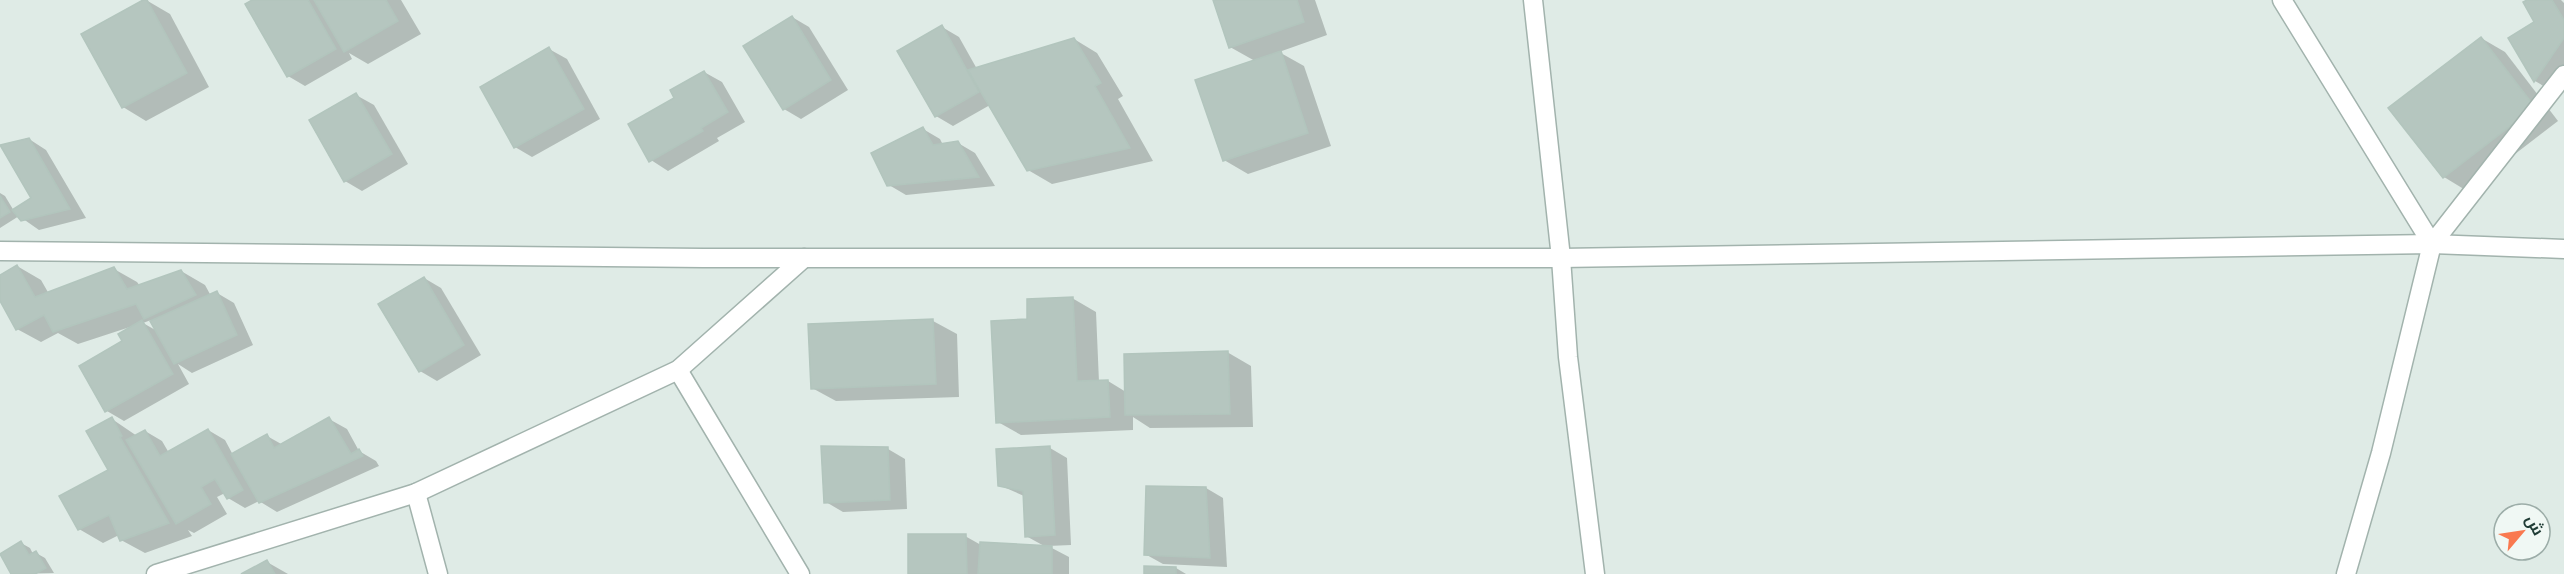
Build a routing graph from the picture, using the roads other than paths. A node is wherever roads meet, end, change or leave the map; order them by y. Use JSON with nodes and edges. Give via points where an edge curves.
{"nodes":[{"id":1,"x":1533,"y":0,"type":"edge"},
{"id":2,"x":2282,"y":0,"type":"edge"},
{"id":3,"x":2564,"y":75,"type":"edge"},
{"id":4,"x":2432,"y":244,"type":"junction"},
{"id":5,"x":2564,"y":249,"type":"edge"},
{"id":6,"x":0,"y":251,"type":"edge"},
{"id":7,"x":804,"y":258,"type":"junction"},
{"id":8,"x":1561,"y":258,"type":"junction"},
{"id":9,"x":678,"y":370,"type":"junction"},
{"id":10,"x":416,"y":493,"type":"junction"},
{"id":11,"x":156,"y":574,"type":"edge"},
{"id":12,"x":438,"y":574,"type":"edge"},
{"id":13,"x":800,"y":574,"type":"edge"},
{"id":14,"x":1595,"y":574,"type":"edge"},
{"id":15,"x":2346,"y":574,"type":"edge"}],
"edges":[{"from":1,"to":8,"type":"street"},
{"from":2,"to":4,"type":"street"},
{"from":3,"to":4,"type":"street"},
{"from":4,"to":5,"type":"street"},
{"from":4,"to":8,"type":"street"},
{"from":4,"to":15,"type":"street","via":[[2381,453]]},
{"from":6,"to":7,"type":"street"},
{"from":7,"to":8,"type":"street"},
{"from":7,"to":9,"type":"street"},
{"from":8,"to":14,"type":"street","via":[[1568,357]]},
{"from":9,"to":10,"type":"street"},
{"from":9,"to":13,"type":"street"},
{"from":10,"to":11,"type":"street"},
{"from":10,"to":12,"type":"street"}]}
